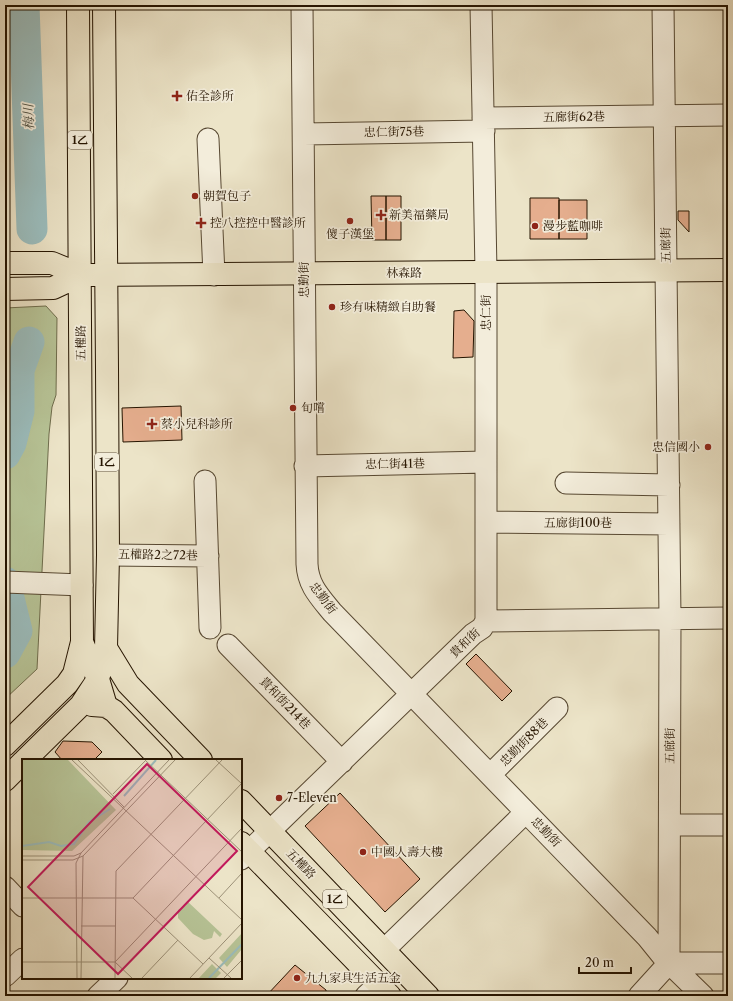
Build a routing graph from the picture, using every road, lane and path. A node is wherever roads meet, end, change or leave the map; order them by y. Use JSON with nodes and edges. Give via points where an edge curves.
{"nodes":[{"id":1,"x":78,"y":5,"type":"edge"},
{"id":2,"x":104,"y":5,"type":"edge"},
{"id":3,"x":302,"y":5,"type":"edge"},
{"id":4,"x":482,"y":5,"type":"edge"},
{"id":5,"x":663,"y":5,"type":"edge"},
{"id":6,"x":728,"y":115,"type":"edge"},
{"id":7,"x":664,"y":116,"type":"junction"},
{"id":8,"x":484,"y":124,"type":"junction"},
{"id":9,"x":304,"y":134,"type":"junction"},
{"id":10,"x":208,"y":139,"type":"dead end"},
{"id":11,"x":5,"y":263,"type":"edge"},
{"id":12,"x":728,"y":270,"type":"edge"},
{"id":13,"x":666,"y":271,"type":"junction"},
{"id":14,"x":486,"y":272,"type":"junction"},
{"id":15,"x":304,"y":273,"type":"junction"},
{"id":16,"x":81,"y":275,"type":"junction"},
{"id":17,"x":106,"y":275,"type":"junction"},
{"id":18,"x":214,"y":275,"type":"junction"},
{"id":19,"x":5,"y":289,"type":"edge"},
{"id":20,"x":486,"y":462,"type":"junction"},
{"id":21,"x":304,"y":466,"type":"junction"},
{"id":22,"x":205,"y":481,"type":"dead end"},
{"id":23,"x":566,"y":483,"type":"dead end"},
{"id":24,"x":668,"y":485,"type":"junction"},
{"id":25,"x":486,"y":522,"type":"junction"},
{"id":26,"x":669,"y":524,"type":"junction"},
{"id":27,"x":108,"y":555,"type":"junction"},
{"id":28,"x":208,"y":556,"type":"junction"},
{"id":29,"x":12,"y":583,"type":"edge"},
{"id":30,"x":82,"y":585,"type":"junction"},
{"id":31,"x":670,"y":618,"type":"junction"},
{"id":32,"x":728,"y":618,"type":"edge"},
{"id":33,"x":486,"y":621,"type":"junction"},
{"id":34,"x":210,"y":628,"type":"dead end"},
{"id":35,"x":82,"y":642,"type":"junction"},
{"id":36,"x":228,"y":645,"type":"dead end"},
{"id":37,"x":106,"y":648,"type":"junction"},
{"id":38,"x":98,"y":679,"type":"junction"},
{"id":39,"x":67,"y":684,"type":"junction"},
{"id":40,"x":128,"y":684,"type":"junction"},
{"id":41,"x":412,"y":694,"type":"junction"},
{"id":42,"x":81,"y":705,"type":"junction"},
{"id":43,"x":106,"y":706,"type":"junction"},
{"id":44,"x":557,"y":708,"type":"dead end"},
{"id":45,"x":5,"y":745,"type":"edge"},
{"id":46,"x":26,"y":759,"type":"edge"},
{"id":47,"x":160,"y":759,"type":"edge"},
{"id":48,"x":200,"y":759,"type":"edge"},
{"id":49,"x":342,"y":762,"type":"junction"},
{"id":50,"x":22,"y":763,"type":"edge"},
{"id":51,"x":490,"y":775,"type":"junction"},
{"id":52,"x":5,"y":780,"type":"edge"},
{"id":53,"x":242,"y":802,"type":"edge"},
{"id":54,"x":526,"y":812,"type":"junction"},
{"id":55,"x":670,"y":825,"type":"junction"},
{"id":56,"x":728,"y":825,"type":"edge"},
{"id":57,"x":270,"y":831,"type":"junction"},
{"id":58,"x":244,"y":851,"type":"edge"},
{"id":59,"x":5,"y":887,"type":"edge"},
{"id":60,"x":22,"y":905,"type":"edge"},
{"id":61,"x":384,"y":950,"type":"junction"},
{"id":62,"x":22,"y":960,"type":"edge"},
{"id":63,"x":669,"y":963,"type":"junction"},
{"id":64,"x":728,"y":963,"type":"edge"},
{"id":65,"x":5,"y":976,"type":"edge"},
{"id":66,"x":378,"y":992,"type":"edge"},
{"id":67,"x":428,"y":996,"type":"edge"},
{"id":68,"x":639,"y":996,"type":"edge"},
{"id":69,"x":703,"y":996,"type":"edge"}],
"edges":[{"from":1,"to":16,"type":"main road","name":"五權路","number":"1乙"},
{"from":2,"to":17,"type":"main road","number":"1乙"},
{"from":3,"to":9,"type":"street","name":"忠勤街"},
{"from":4,"to":8,"type":"street","name":"忠仁街"},
{"from":5,"to":7,"type":"street","name":"五廊街"},
{"from":6,"to":7,"type":"street","name":"五廊街62巷"},
{"from":7,"to":8,"type":"street","name":"五廊街62巷"},
{"from":7,"to":13,"type":"street","name":"五廊街"},
{"from":8,"to":9,"type":"street","name":"忠仁街75巷"},
{"from":8,"to":14,"type":"street","name":"忠仁街"},
{"from":9,"to":15,"type":"street","name":"忠勤街"},
{"from":10,"to":18,"type":"street"},
{"from":11,"to":16,"type":"main road","via":[[52,263]]},
{"from":12,"to":13,"type":"main road","name":"林森路"},
{"from":13,"to":14,"type":"main road","name":"林森路"},
{"from":13,"to":24,"type":"street","name":"五廊街"},
{"from":14,"to":15,"type":"main road","name":"林森路"},
{"from":14,"to":20,"type":"street","name":"忠仁街"},
{"from":15,"to":18,"type":"main road","name":"林森路"},
{"from":15,"to":21,"type":"street","name":"忠勤街"},
{"from":16,"to":17,"type":"main road","name":"林森路"},
{"from":16,"to":19,"type":"main road","via":[[53,288]]},
{"from":16,"to":30,"type":"main road","name":"五權路","number":"1乙"},
{"from":17,"to":18,"type":"main road","name":"林森路"},
{"from":17,"to":27,"type":"main road","number":"1乙"},
{"from":20,"to":21,"type":"street","name":"忠仁街41巷"},
{"from":20,"to":25,"type":"street","name":"忠仁街"},
{"from":21,"to":41,"type":"street","name":"忠勤街","via":[[307,564],[312,586],[332,612]]},
{"from":22,"to":28,"type":"street","name":"五權路2之72巷"},
{"from":23,"to":24,"type":"street"},
{"from":24,"to":26,"type":"street","name":"五廊街"},
{"from":25,"to":26,"type":"street","name":"五廊街100巷"},
{"from":25,"to":33,"type":"street","name":"忠仁街"},
{"from":26,"to":31,"type":"street","name":"五廊街"},
{"from":27,"to":28,"type":"street","name":"五權路2之72巷"},
{"from":27,"to":37,"type":"main road","number":"1乙"},
{"from":28,"to":34,"type":"street","name":"五權路2之72巷"},
{"from":29,"to":30,"type":"street"},
{"from":30,"to":35,"type":"main road","name":"五權路","number":"1乙"},
{"from":31,"to":32,"type":"street","name":"貴和街"},
{"from":31,"to":33,"type":"street","name":"貴和街"},
{"from":31,"to":55,"type":"street","name":"五廊街"},
{"from":33,"to":41,"type":"street","name":"貴和街"},
{"from":35,"to":38,"type":"main road","name":"五權路","number":"1乙"},
{"from":35,"to":39,"type":"main road","via":[[74,674]]},
{"from":36,"to":49,"type":"street","name":"貴和街214巷"},
{"from":37,"to":38,"type":"main road","number":"1乙"},
{"from":37,"to":40,"type":"main road"},
{"from":38,"to":39,"type":"main road"},
{"from":38,"to":40,"type":"main road"},
{"from":38,"to":42,"type":"main road"},
{"from":38,"to":43,"type":"main road","name":"五權路","number":"1乙"},
{"from":39,"to":45,"type":"main road"},
{"from":40,"to":48,"type":"main road"},
{"from":41,"to":49,"type":"street","name":"貴和街"},
{"from":41,"to":51,"type":"street","name":"忠勤街"},
{"from":42,"to":43,"type":"main road"},
{"from":42,"to":46,"type":"main road"},
{"from":43,"to":47,"type":"main road","name":"五權路","number":"1乙"},
{"from":44,"to":51,"type":"street","name":"忠勤街88巷"},
{"from":49,"to":57,"type":"street","name":"貴和街"},
{"from":50,"to":52,"type":"main road"},
{"from":51,"to":54,"type":"street","name":"忠勤街"},
{"from":53,"to":57,"type":"main road","name":"五權路","number":"1乙"},
{"from":54,"to":61,"type":"street"},
{"from":54,"to":63,"type":"street","name":"忠勤街"},
{"from":55,"to":56,"type":"street"},
{"from":55,"to":63,"type":"street","name":"五廊街"},
{"from":57,"to":58,"type":"street","name":"貴和街"},
{"from":57,"to":61,"type":"main road","name":"五權路","number":"1乙"},
{"from":58,"to":66,"type":"main road","number":"1乙"},
{"from":59,"to":60,"type":"street"},
{"from":61,"to":67,"type":"main road","name":"五權路","number":"1乙"},
{"from":62,"to":65,"type":"street"},
{"from":63,"to":64,"type":"street"},
{"from":63,"to":68,"type":"street"},
{"from":63,"to":69,"type":"street","name":"忠勤街"}]}
